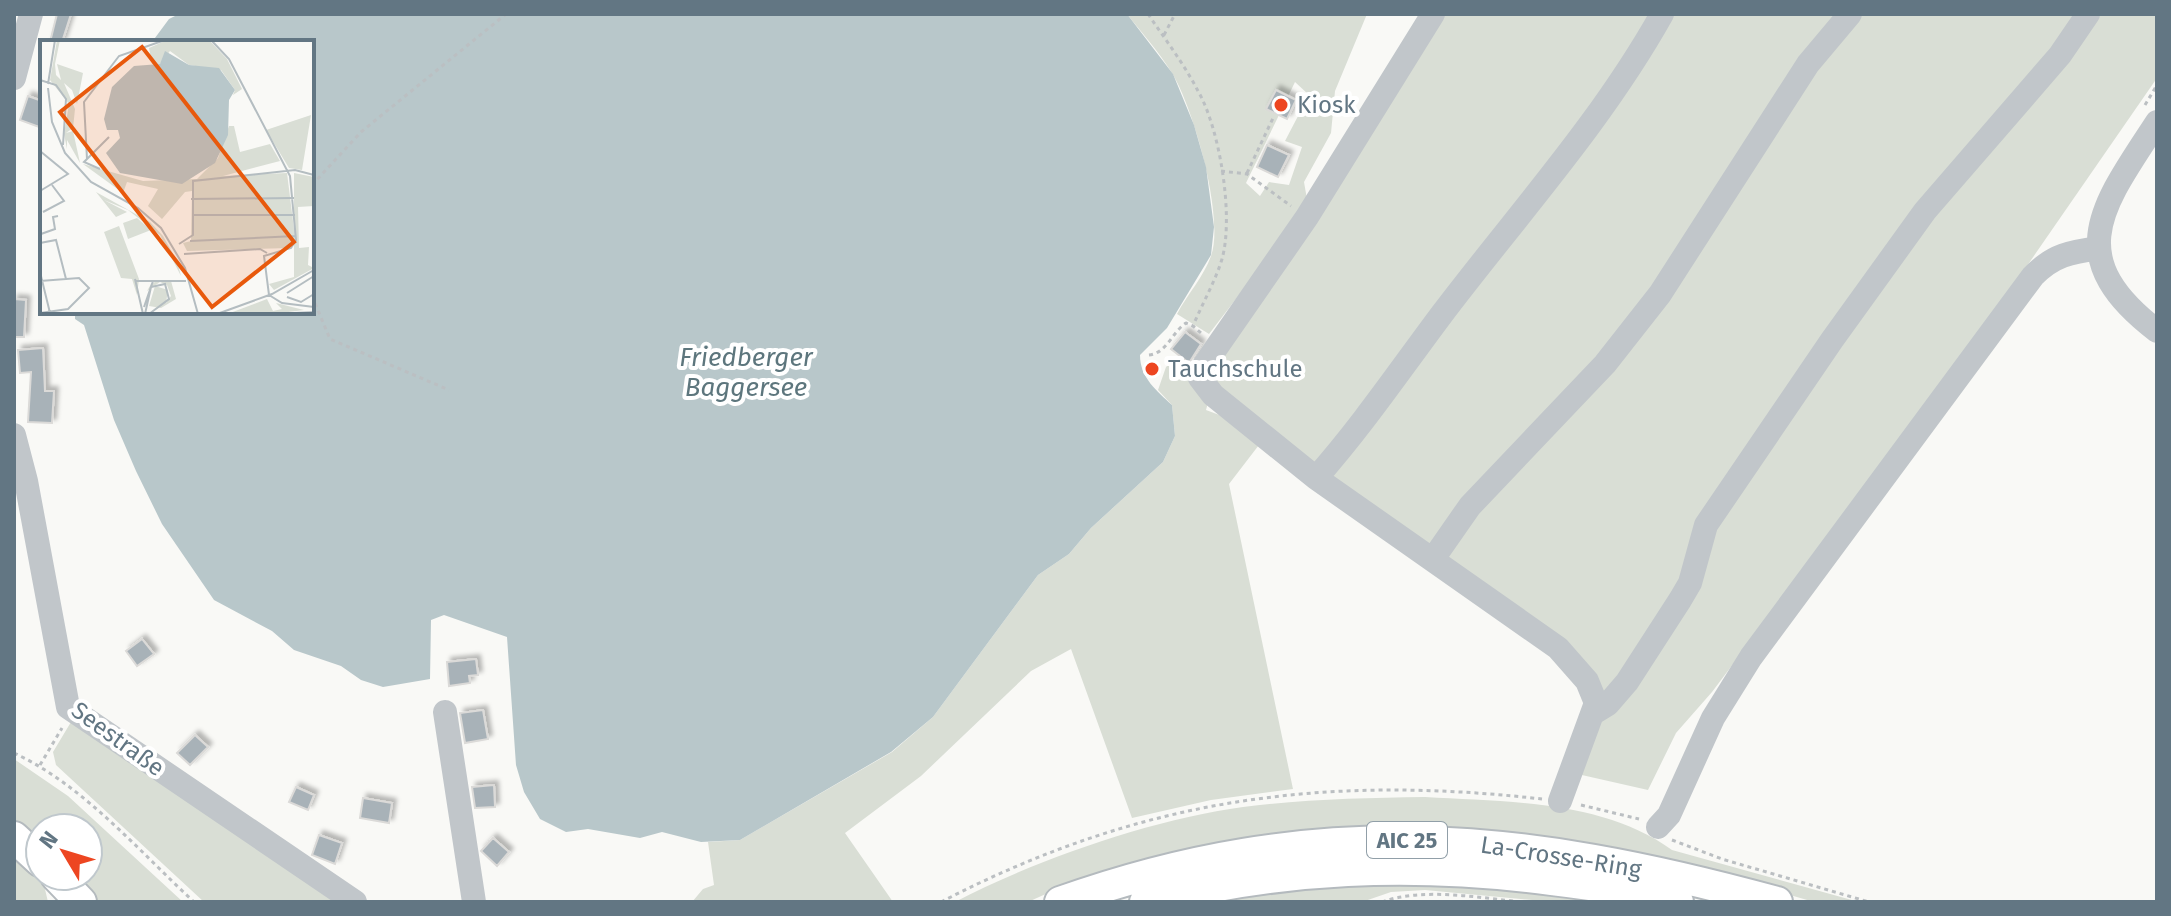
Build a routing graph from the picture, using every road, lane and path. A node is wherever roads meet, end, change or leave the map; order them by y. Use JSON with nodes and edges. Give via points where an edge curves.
{"nodes":[{"id":1,"x":31,"y":14,"type":"edge"},
{"id":2,"x":506,"y":14,"type":"edge"},
{"id":3,"x":1148,"y":14,"type":"edge"},
{"id":4,"x":1175,"y":14,"type":"edge"},
{"id":5,"x":1433,"y":14,"type":"edge"},
{"id":6,"x":1662,"y":14,"type":"edge"},
{"id":7,"x":1850,"y":14,"type":"edge"},
{"id":8,"x":2088,"y":14,"type":"edge"},
{"id":9,"x":1163,"y":37,"type":"junction"},
{"id":10,"x":14,"y":78,"type":"edge"},
{"id":11,"x":1274,"y":116,"type":"dead end"},
{"id":12,"x":2157,"y":122,"type":"edge"},
{"id":13,"x":1221,"y":171,"type":"junction"},
{"id":14,"x":1247,"y":174,"type":"junction"},
{"id":15,"x":314,"y":183,"type":"edge"},
{"id":16,"x":1307,"y":217,"type":"junction"},
{"id":17,"x":2099,"y":248,"type":"junction"},
{"id":18,"x":314,"y":301,"type":"edge"},
{"id":19,"x":1193,"y":326,"type":"junction"},
{"id":20,"x":1198,"y":330,"type":"dead end"},
{"id":21,"x":2157,"y":331,"type":"edge"},
{"id":22,"x":1149,"y":355,"type":"dead end"},
{"id":23,"x":449,"y":390,"type":"dead end"},
{"id":24,"x":14,"y":435,"type":"edge"},
{"id":25,"x":1316,"y":478,"type":"junction"},
{"id":26,"x":1433,"y":559,"type":"junction"},
{"id":27,"x":73,"y":711,"type":"junction"},
{"id":28,"x":445,"y":712,"type":"dead end"},
{"id":29,"x":1595,"y":712,"type":"junction"},
{"id":30,"x":14,"y":753,"type":"edge"},
{"id":31,"x":40,"y":765,"type":"junction"},
{"id":32,"x":1560,"y":801,"type":"dead end"},
{"id":33,"x":1658,"y":827,"type":"dead end"},
{"id":34,"x":194,"y":902,"type":"edge"},
{"id":35,"x":355,"y":902,"type":"edge"},
{"id":36,"x":474,"y":902,"type":"edge"},
{"id":37,"x":1060,"y":902,"type":"edge"},
{"id":38,"x":1145,"y":902,"type":"edge"},
{"id":39,"x":1382,"y":902,"type":"edge"},
{"id":40,"x":1523,"y":902,"type":"edge"},
{"id":41,"x":1678,"y":902,"type":"edge"},
{"id":42,"x":1777,"y":902,"type":"edge"}],
"edges":[{"from":1,"to":10,"type":"street"},
{"from":2,"to":15,"type":"path","via":[[380,115]]},
{"from":3,"to":9,"type":"path"},
{"from":4,"to":9,"type":"path"},
{"from":5,"to":16,"type":"street"},
{"from":6,"to":25,"type":"street","via":[[1617,87],[1538,195]]},
{"from":7,"to":26,"type":"street","via":[[1808,64],[1696,241],[1627,338],[1470,506]]},
{"from":8,"to":29,"type":"street","via":[[2060,55],[1925,211],[1832,340],[1706,525],[1680,600],[1627,682]]},
{"from":9,"to":13,"type":"path","via":[[1200,93]]},
{"from":11,"to":14,"type":"path"},
{"from":12,"to":17,"type":"street","via":[[2109,198]]},
{"from":13,"to":14,"type":"path"},
{"from":13,"to":19,"type":"path","via":[[1227,223],[1222,258]]},
{"from":14,"to":16,"type":"path"},
{"from":16,"to":25,"type":"street","via":[[1200,378],[1213,395]]},
{"from":17,"to":21,"type":"street","via":[[2106,282]]},
{"from":17,"to":33,"type":"street","via":[[2061,254],[2033,276],[1751,657],[1713,718],[1669,815]]},
{"from":18,"to":23,"type":"path","via":[[330,339]]},
{"from":19,"to":20,"type":"path"},
{"from":19,"to":22,"type":"path","via":[[1181,325],[1161,351]]},
{"from":24,"to":27,"type":"street","name":"Seestraße","via":[[64,699]]},
{"from":25,"to":26,"type":"street"},
{"from":26,"to":29,"type":"street","via":[[1558,648],[1587,681]]},
{"from":27,"to":31,"type":"path"},
{"from":27,"to":35,"type":"street","name":"Seestraße"},
{"from":28,"to":36,"type":"street"},
{"from":29,"to":32,"type":"street"},
{"from":30,"to":31,"type":"path"},
{"from":31,"to":34,"type":"path"},
{"from":37,"to":42,"type":"main road","name":"La-Crosse-Ring","number":"AIC 25","via":[[1201,861],[1302,845],[1407,840],[1485,843],[1594,858]]},
{"from":38,"to":41,"type":"main road","name":"La-Crosse-Ring","number":"AIC 25","via":[[1244,880],[1419,867],[1507,873]]},
{"from":39,"to":40,"type":"path","name":"La-Crosse-Ring","via":[[1438,896]]}]}
